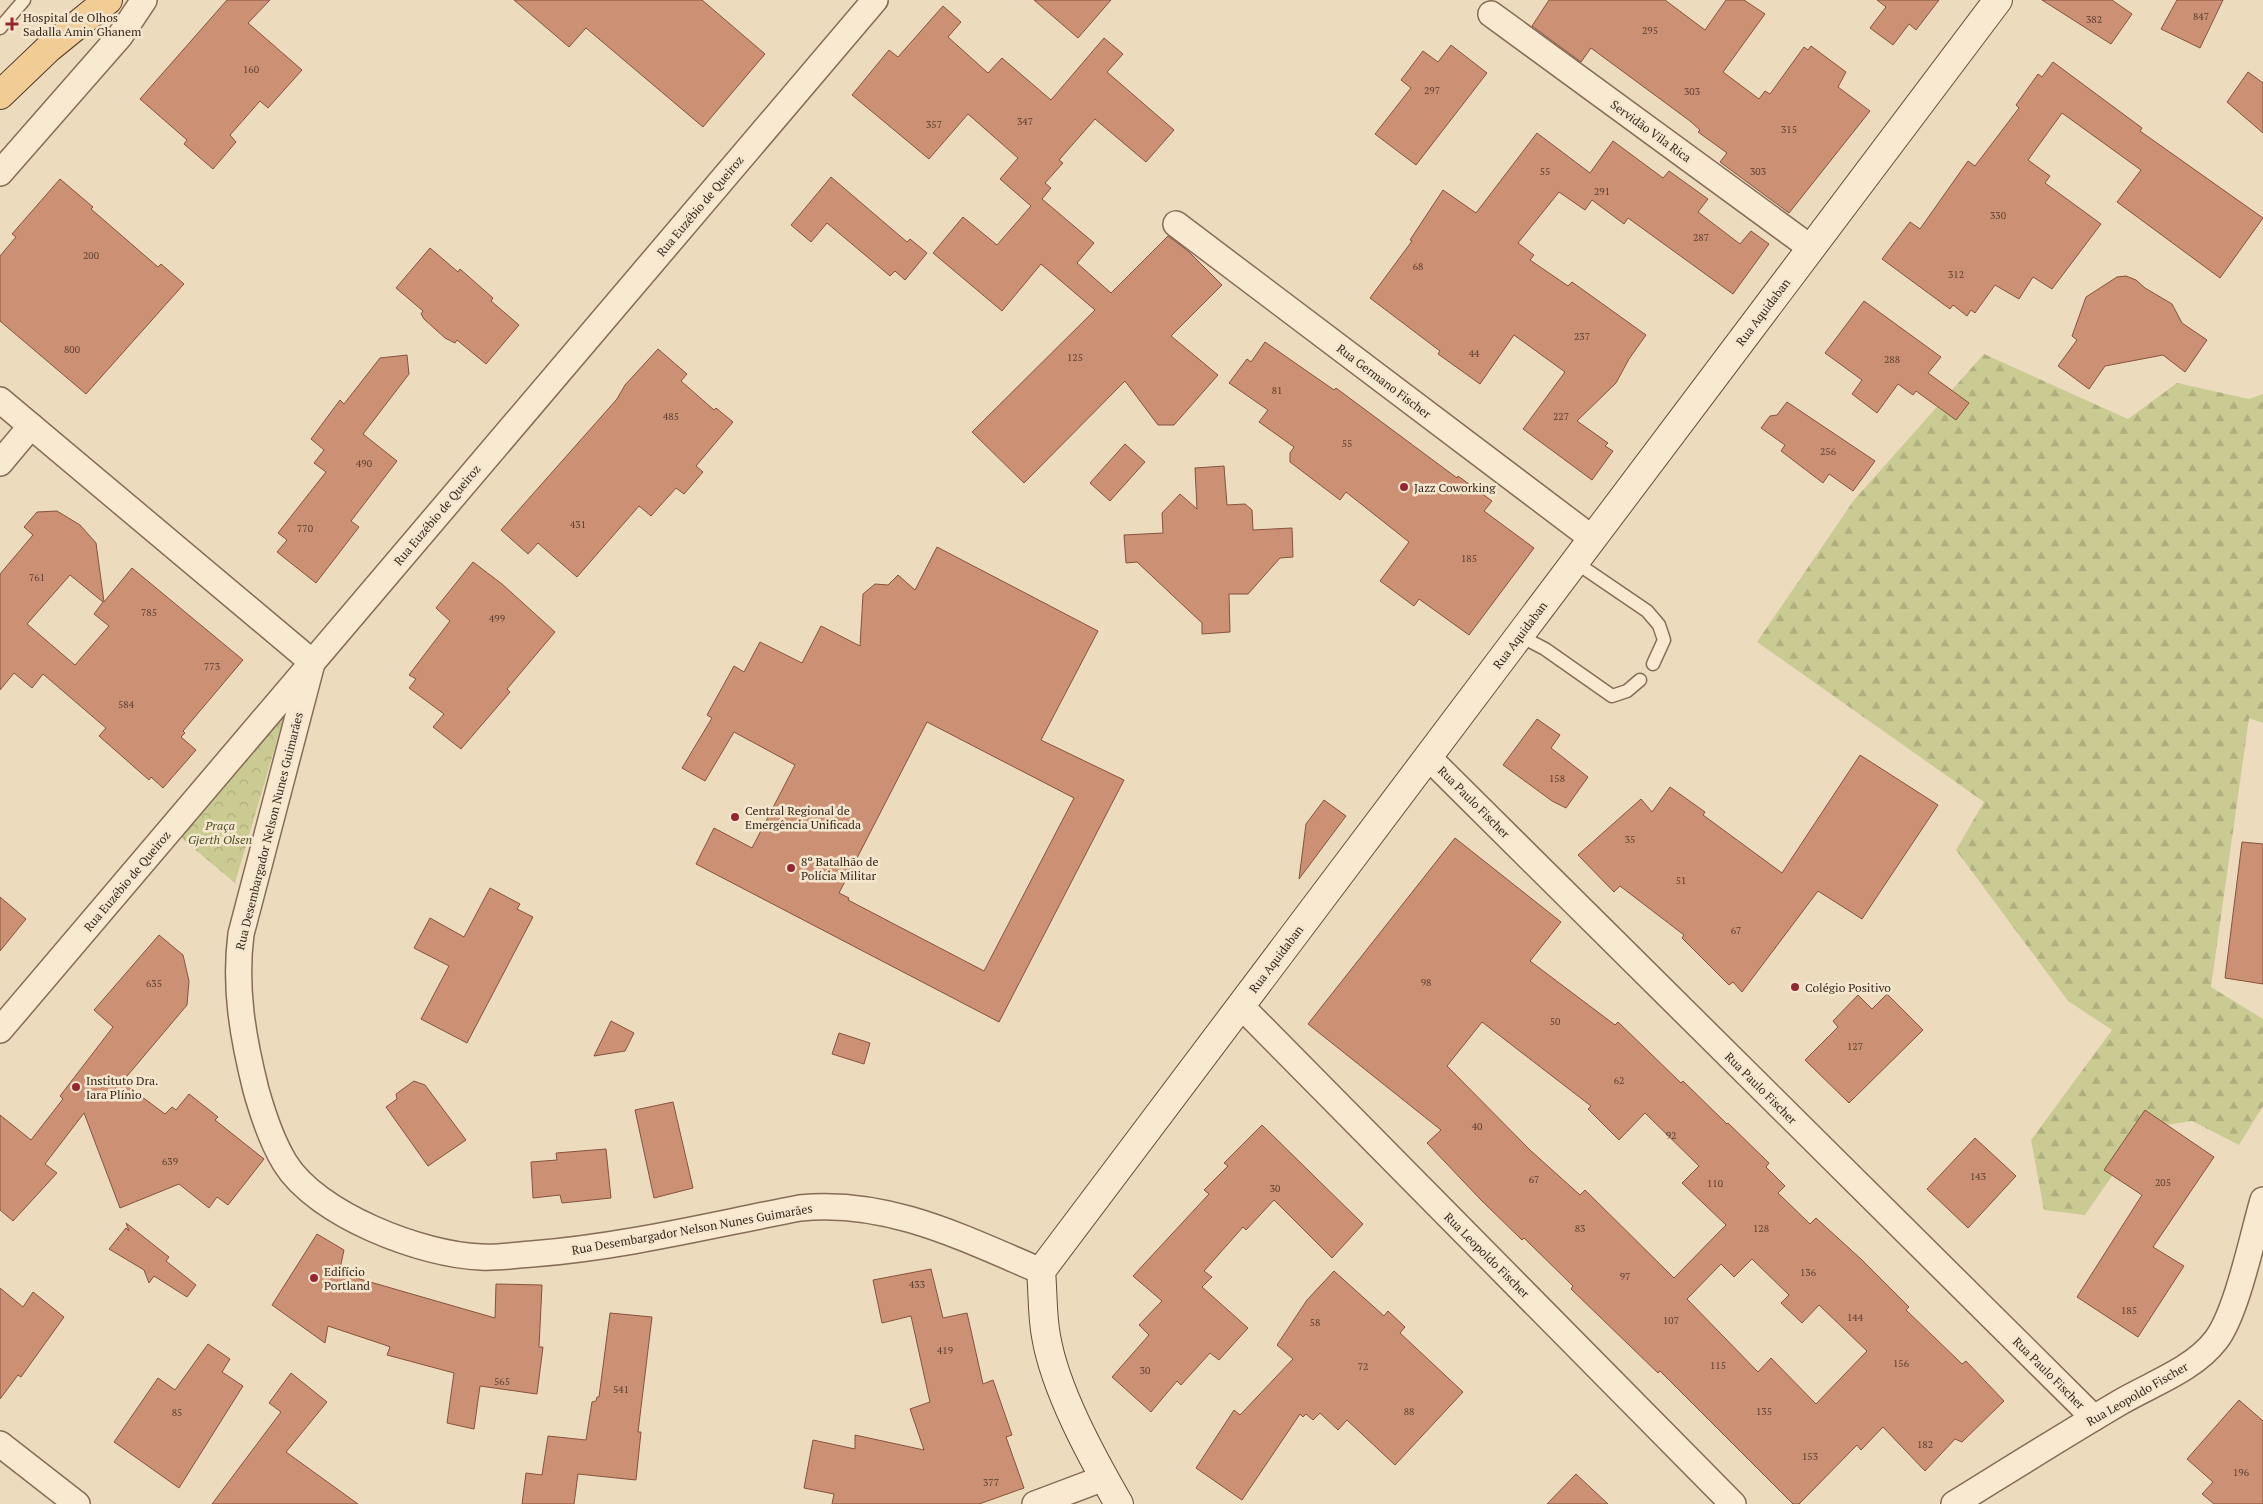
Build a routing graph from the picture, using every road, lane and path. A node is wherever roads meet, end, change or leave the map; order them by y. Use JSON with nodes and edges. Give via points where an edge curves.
{"nodes":[{"id":1,"x":24,"y":0,"type":"edge"},
{"id":2,"x":144,"y":0,"type":"edge"},
{"id":3,"x":875,"y":0,"type":"edge"},
{"id":4,"x":1998,"y":0,"type":"edge"},
{"id":5,"x":104,"y":1,"type":"edge"},
{"id":6,"x":1491,"y":14,"type":"dead end"},
{"id":7,"x":0,"y":28,"type":"edge"},
{"id":8,"x":0,"y":95,"type":"edge"},
{"id":9,"x":0,"y":173,"type":"edge"},
{"id":10,"x":1176,"y":224,"type":"dead end"},
{"id":11,"x":1811,"y":248,"type":"junction"},
{"id":12,"x":0,"y":400,"type":"edge"},
{"id":13,"x":31,"y":426,"type":"junction"},
{"id":14,"x":0,"y":463,"type":"edge"},
{"id":15,"x":1593,"y":539,"type":"junction"},
{"id":16,"x":1575,"y":562,"type":"junction"},
{"id":17,"x":1520,"y":636,"type":"junction"},
{"id":18,"x":312,"y":662,"type":"junction"},
{"id":19,"x":1653,"y":664,"type":"dead end"},
{"id":20,"x":1640,"y":680,"type":"dead end"},
{"id":21,"x":1428,"y":757,"type":"junction"},
{"id":22,"x":1241,"y":1006,"type":"junction"},
{"id":23,"x":0,"y":1030,"type":"edge"},
{"id":24,"x":2263,"y":1200,"type":"edge"},
{"id":25,"x":1042,"y":1271,"type":"junction"},
{"id":26,"x":2094,"y":1418,"type":"junction"},
{"id":27,"x":0,"y":1444,"type":"edge"},
{"id":28,"x":1104,"y":1478,"type":"junction"},
{"id":29,"x":77,"y":1504,"type":"edge"},
{"id":30,"x":1035,"y":1504,"type":"edge"},
{"id":31,"x":1119,"y":1504,"type":"edge"},
{"id":32,"x":1733,"y":1504,"type":"edge"},
{"id":33,"x":1954,"y":1504,"type":"edge"}],
"edges":[{"from":1,"to":7,"type":"lane"},
{"from":2,"to":9,"type":"street","via":[[120,36]]},
{"from":3,"to":18,"type":"street","name":"Rua Euzébio de Queiroz"},
{"from":4,"to":11,"type":"street","name":"Rua Aquidaban"},
{"from":5,"to":8,"type":"main road"},
{"from":6,"to":11,"type":"street","name":"Servidão Vila Rica"},
{"from":10,"to":15,"type":"street","name":"Rua Germano Fischer"},
{"from":11,"to":15,"type":"street","name":"Rua Aquidaban"},
{"from":12,"to":13,"type":"street"},
{"from":13,"to":14,"type":"street"},
{"from":13,"to":18,"type":"street"},
{"from":15,"to":16,"type":"street","name":"Rua Aquidaban"},
{"from":16,"to":17,"type":"street","name":"Rua Aquidaban"},
{"from":16,"to":19,"type":"lane","via":[[1647,611],[1659,624],[1664,640]]},
{"from":17,"to":20,"type":"lane","via":[[1545,649],[1612,696],[1627,691]]},
{"from":17,"to":21,"type":"street","name":"Rua Aquidaban"},
{"from":18,"to":23,"type":"street","name":"Rua Euzébio de Queiroz"},
{"from":18,"to":25,"type":"street","name":"Rua Desembargador Nelson Nunes Guimarães","via":[[241,934],[237,978],[244,1036],[260,1106],[286,1164],[303,1184],[358,1222],[402,1242],[481,1257],[603,1247],[827,1205],[902,1216]]},
{"from":21,"to":22,"type":"street","name":"Rua Aquidaban"},
{"from":21,"to":26,"type":"street","name":"Rua Paulo Fischer"},
{"from":22,"to":25,"type":"street","name":"Rua Aquidaban"},
{"from":22,"to":32,"type":"street","name":"Rua Leopoldo Fischer"},
{"from":24,"to":26,"type":"street","name":"Rua Leopoldo Fischer","via":[[2231,1309],[2217,1339],[2179,1371]]},
{"from":25,"to":28,"type":"street","via":[[1046,1336],[1059,1380]]},
{"from":26,"to":33,"type":"street","name":"Rua Leopoldo Fischer"},
{"from":27,"to":29,"type":"street"},
{"from":28,"to":30,"type":"street"},
{"from":28,"to":31,"type":"street"}]}
